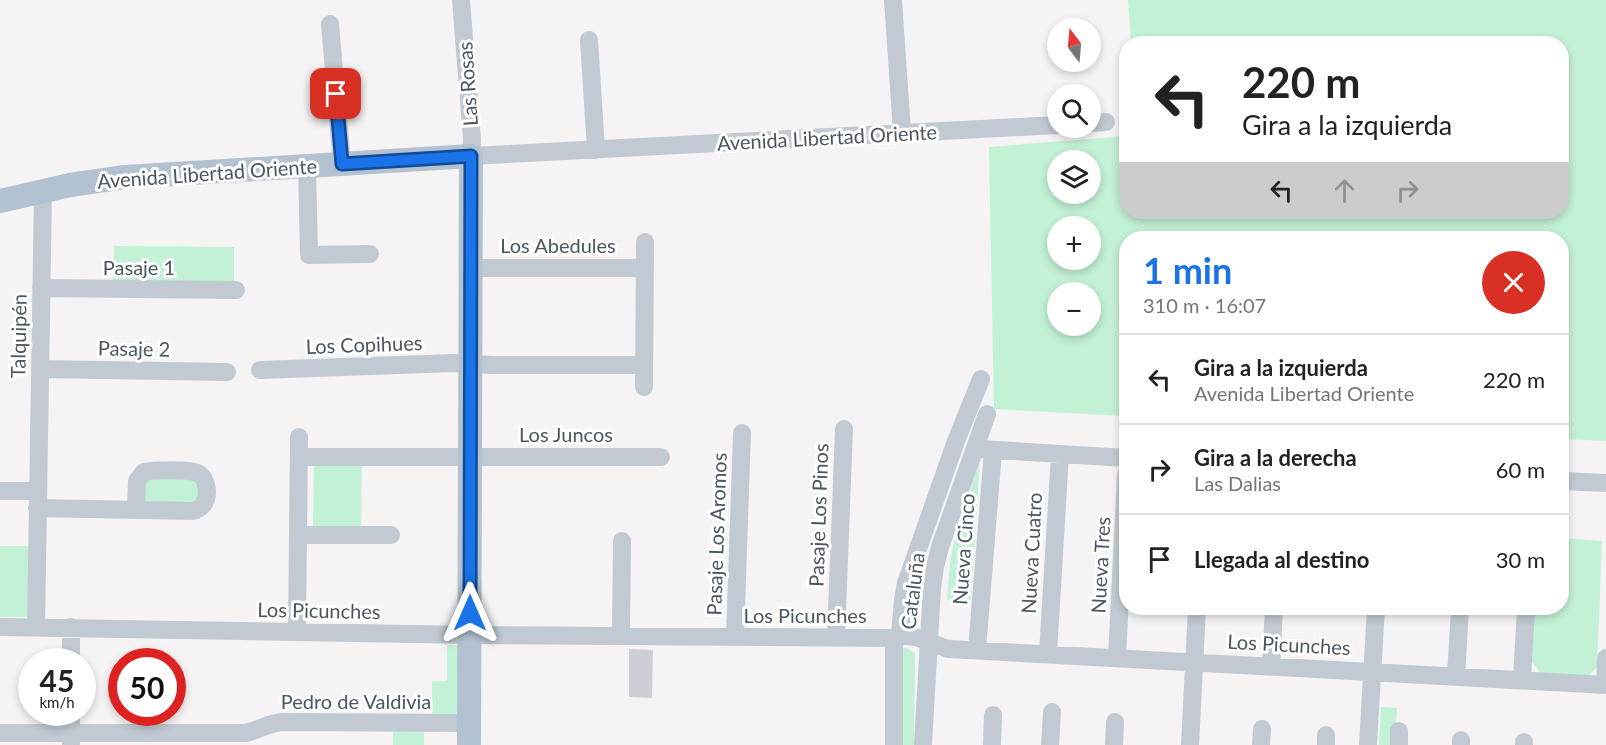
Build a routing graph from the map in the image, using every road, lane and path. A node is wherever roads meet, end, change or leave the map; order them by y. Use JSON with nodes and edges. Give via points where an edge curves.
{"nodes":[{"id":1,"x":461,"y":0,"type":"edge"},
{"id":2,"x":893,"y":0,"type":"edge"},
{"id":3,"x":330,"y":24,"type":"dead end"},
{"id":4,"x":589,"y":40,"type":"dead end"},
{"id":5,"x":1047,"y":125,"type":"edge"},
{"id":6,"x":902,"y":132,"type":"junction"},
{"id":7,"x":596,"y":150,"type":"junction"},
{"id":8,"x":471,"y":156,"type":"junction"},
{"id":9,"x":342,"y":164,"type":"junction"},
{"id":10,"x":307,"y":166,"type":"junction"},
{"id":11,"x":43,"y":191,"type":"junction"},
{"id":12,"x":0,"y":201,"type":"edge"},
{"id":13,"x":645,"y":242,"type":"dead end"},
{"id":14,"x":370,"y":254,"type":"dead end"},
{"id":15,"x":471,"y":268,"type":"junction"},
{"id":16,"x":645,"y":268,"type":"junction"},
{"id":17,"x":41,"y":288,"type":"junction"},
{"id":18,"x":236,"y":290,"type":"dead end"},
{"id":19,"x":471,"y":364,"type":"junction"},
{"id":20,"x":644,"y":365,"type":"junction"},
{"id":21,"x":40,"y":369,"type":"junction"},
{"id":22,"x":260,"y":370,"type":"dead end"},
{"id":23,"x":228,"y":372,"type":"dead end"},
{"id":24,"x":981,"y":379,"type":"dead end"},
{"id":25,"x":644,"y":387,"type":"dead end"},
{"id":26,"x":987,"y":414,"type":"dead end"},
{"id":27,"x":844,"y":429,"type":"dead end"},
{"id":28,"x":742,"y":433,"type":"dead end"},
{"id":29,"x":299,"y":437,"type":"dead end"},
{"id":30,"x":956,"y":441,"type":"junction"},
{"id":31,"x":974,"y":447,"type":"junction"},
{"id":32,"x":993,"y":451,"type":"junction"},
{"id":33,"x":1060,"y":454,"type":"junction"},
{"id":34,"x":299,"y":457,"type":"junction"},
{"id":35,"x":470,"y":457,"type":"junction"},
{"id":36,"x":661,"y":457,"type":"dead end"},
{"id":37,"x":1119,"y":458,"type":"edge"},
{"id":38,"x":1569,"y":481,"type":"edge"},
{"id":39,"x":1606,"y":483,"type":"edge"},
{"id":40,"x":0,"y":491,"type":"edge"},
{"id":41,"x":38,"y":500,"type":"junction"},
{"id":42,"x":136,"y":510,"type":"dead end"},
{"id":43,"x":298,"y":535,"type":"junction"},
{"id":44,"x":392,"y":535,"type":"dead end"},
{"id":45,"x":622,"y":541,"type":"dead end"},
{"id":46,"x":1120,"y":615,"type":"edge"},
{"id":47,"x":1197,"y":615,"type":"edge"},
{"id":48,"x":1274,"y":615,"type":"edge"},
{"id":49,"x":1376,"y":615,"type":"edge"},
{"id":50,"x":1460,"y":615,"type":"edge"},
{"id":51,"x":1526,"y":615,"type":"edge"},
{"id":52,"x":0,"y":627,"type":"edge"},
{"id":53,"x":36,"y":627,"type":"junction"},
{"id":54,"x":71,"y":627,"type":"junction"},
{"id":55,"x":297,"y":632,"type":"junction"},
{"id":56,"x":470,"y":635,"type":"junction"},
{"id":57,"x":621,"y":636,"type":"junction"},
{"id":58,"x":897,"y":636,"type":"junction"},
{"id":59,"x":735,"y":637,"type":"junction"},
{"id":60,"x":836,"y":638,"type":"junction"},
{"id":61,"x":928,"y":642,"type":"junction"},
{"id":62,"x":71,"y":648,"type":"edge"},
{"id":63,"x":977,"y":651,"type":"junction"},
{"id":64,"x":1048,"y":654,"type":"junction"},
{"id":65,"x":1118,"y":658,"type":"junction"},
{"id":66,"x":1606,"y":658,"type":"edge"},
{"id":67,"x":1194,"y":662,"type":"junction"},
{"id":68,"x":1271,"y":666,"type":"junction"},
{"id":69,"x":1372,"y":672,"type":"junction"},
{"id":70,"x":1456,"y":676,"type":"junction"},
{"id":71,"x":1522,"y":680,"type":"junction"},
{"id":72,"x":1605,"y":685,"type":"edge"},
{"id":73,"x":1052,"y":712,"type":"dead end"},
{"id":74,"x":993,"y":715,"type":"dead end"},
{"id":75,"x":1115,"y":722,"type":"dead end"},
{"id":76,"x":0,"y":733,"type":"edge"},
{"id":77,"x":469,"y":734,"type":"edge"},
{"id":78,"x":71,"y":739,"type":"edge"},
{"id":79,"x":894,"y":745,"type":"edge"},
{"id":80,"x":923,"y":745,"type":"edge"},
{"id":81,"x":992,"y":745,"type":"edge"},
{"id":82,"x":1050,"y":745,"type":"edge"},
{"id":83,"x":1114,"y":745,"type":"edge"},
{"id":84,"x":1190,"y":745,"type":"edge"},
{"id":85,"x":1368,"y":745,"type":"edge"}],
"edges":[{"from":1,"to":8,"type":"street","name":"Las Rosas"},
{"from":2,"to":6,"type":"street"},
{"from":3,"to":9,"type":"street"},
{"from":4,"to":7,"type":"street"},
{"from":5,"to":6,"type":"street","name":"Avenida Libertad Oriente"},
{"from":6,"to":7,"type":"street","name":"Avenida Libertad Oriente"},
{"from":7,"to":8,"type":"street","name":"Avenida Libertad Oriente"},
{"from":8,"to":9,"type":"main road","name":"Avenida Libertad Oriente"},
{"from":8,"to":15,"type":"main road","name":"Las Rosas"},
{"from":9,"to":10,"type":"main road","name":"Avenida Libertad Oriente"},
{"from":10,"to":11,"type":"main road","name":"Avenida Libertad Oriente","via":[[125,177]]},
{"from":10,"to":14,"type":"street","via":[[309,255]]},
{"from":11,"to":12,"type":"main road","name":"Avenida Libertad Oriente"},
{"from":11,"to":17,"type":"street","name":"Talquipén"},
{"from":13,"to":16,"type":"street"},
{"from":15,"to":16,"type":"street","name":"Los Abedules"},
{"from":15,"to":19,"type":"main road","name":"Las Rosas"},
{"from":16,"to":20,"type":"street"},
{"from":17,"to":18,"type":"street","name":"Pasaje 1"},
{"from":17,"to":21,"type":"street","name":"Talquipén"},
{"from":19,"to":20,"type":"street","name":"Los Copihues"},
{"from":19,"to":22,"type":"street","name":"Los Copihues"},
{"from":19,"to":35,"type":"main road","name":"Las Rosas"},
{"from":20,"to":25,"type":"street"},
{"from":21,"to":23,"type":"street","name":"Pasaje 2"},
{"from":21,"to":41,"type":"street","name":"Talquipén"},
{"from":24,"to":30,"type":"street","name":"Cataluña"},
{"from":26,"to":31,"type":"street","name":"Cataluña"},
{"from":27,"to":60,"type":"street","name":"Pasaje Los Pinos"},
{"from":28,"to":59,"type":"street","name":"Pasaje Los Aromos"},
{"from":29,"to":34,"type":"street"},
{"from":30,"to":31,"type":"street"},
{"from":30,"to":58,"type":"street","name":"Cataluña","via":[[906,583]]},
{"from":31,"to":32,"type":"street"},
{"from":31,"to":61,"type":"street","name":"Cataluña","via":[[935,567]]},
{"from":32,"to":33,"type":"street"},
{"from":32,"to":63,"type":"street","name":"Nueva Cinco"},
{"from":33,"to":37,"type":"street"},
{"from":33,"to":64,"type":"street","name":"Nueva Cuatro"},
{"from":34,"to":35,"type":"street","name":"Los Juncos"},
{"from":34,"to":43,"type":"street"},
{"from":35,"to":36,"type":"street","name":"Los Juncos"},
{"from":35,"to":56,"type":"main road","name":"Las Rosas"},
{"from":38,"to":39,"type":"street"},
{"from":40,"to":41,"type":"street"},
{"from":41,"to":42,"type":"street"},
{"from":41,"to":53,"type":"street","name":"Talquipén"},
{"from":43,"to":44,"type":"street"},
{"from":43,"to":55,"type":"street"},
{"from":45,"to":57,"type":"street"},
{"from":46,"to":65,"type":"street","name":"Nueva Tres"},
{"from":47,"to":67,"type":"street"},
{"from":48,"to":68,"type":"street"},
{"from":49,"to":69,"type":"street"},
{"from":50,"to":70,"type":"street"},
{"from":51,"to":71,"type":"street"},
{"from":52,"to":53,"type":"street","name":"Los Picunches"},
{"from":53,"to":54,"type":"street","name":"Los Picunches"},
{"from":54,"to":55,"type":"street","name":"Los Picunches"},
{"from":54,"to":62,"type":"street"},
{"from":55,"to":56,"type":"street","name":"Los Picunches"},
{"from":56,"to":57,"type":"street","name":"Los Picunches"},
{"from":56,"to":77,"type":"main road","name":"Las Rosas"},
{"from":57,"to":59,"type":"street","name":"Los Picunches"},
{"from":58,"to":60,"type":"street","name":"Los Picunches"},
{"from":58,"to":61,"type":"street","name":"Los Picunches","via":[[913,636]]},
{"from":58,"to":79,"type":"street","name":"Cataluña"},
{"from":59,"to":60,"type":"street","name":"Los Picunches"},
{"from":61,"to":63,"type":"street","name":"Los Picunches","via":[[949,649]]},
{"from":61,"to":80,"type":"street","name":"Cataluña"},
{"from":63,"to":64,"type":"street","name":"Los Picunches"},
{"from":64,"to":65,"type":"street","name":"Los Picunches"},
{"from":65,"to":67,"type":"street","name":"Los Picunches"},
{"from":66,"to":72,"type":"street"},
{"from":67,"to":68,"type":"street","name":"Los Picunches"},
{"from":67,"to":84,"type":"street"},
{"from":68,"to":69,"type":"street","name":"Los Picunches"},
{"from":69,"to":70,"type":"street","name":"Los Picunches"},
{"from":69,"to":85,"type":"street"},
{"from":70,"to":71,"type":"street","name":"Los Picunches"},
{"from":71,"to":72,"type":"street","name":"Los Picunches"},
{"from":73,"to":82,"type":"street"},
{"from":74,"to":81,"type":"street"},
{"from":75,"to":83,"type":"street"},
{"from":76,"to":78,"type":"street","name":"Pedro de Valdivia"},
{"from":77,"to":78,"type":"street","name":"Pedro de Valdivia","via":[[282,722],[245,733]]}]}
